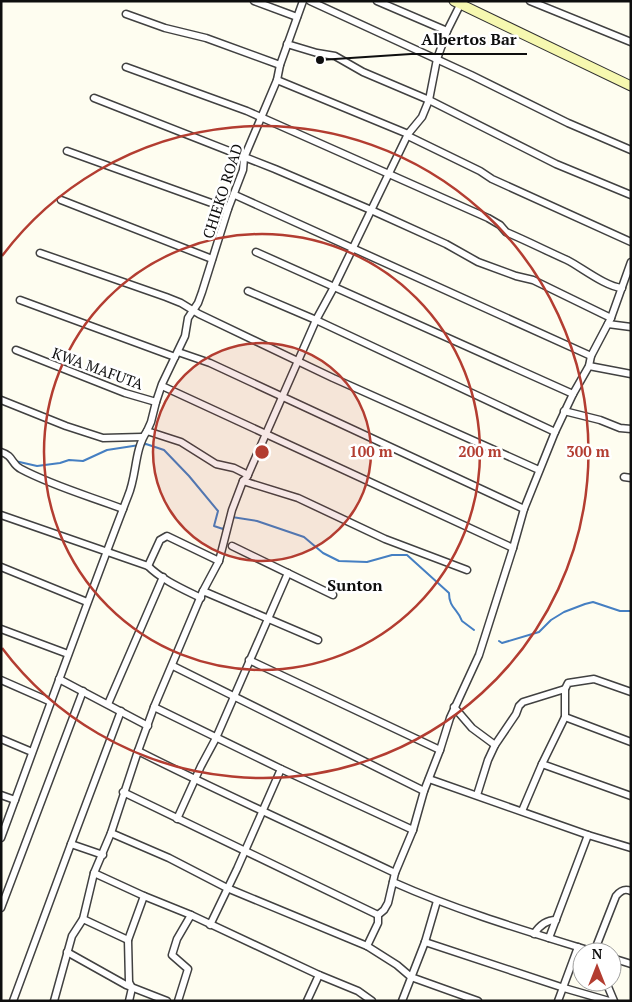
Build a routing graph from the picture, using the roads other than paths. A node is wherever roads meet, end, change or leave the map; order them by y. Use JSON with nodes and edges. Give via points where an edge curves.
{"nodes":[{"id":1,"x":254,"y":1,"type":"edge"},
{"id":2,"x":303,"y":1,"type":"edge"},
{"id":3,"x":310,"y":1,"type":"edge"},
{"id":4,"x":378,"y":1,"type":"edge"},
{"id":5,"x":530,"y":1,"type":"edge"},
{"id":6,"x":458,"y":2,"type":"edge"},
{"id":7,"x":126,"y":14,"type":"dead end"},
{"id":8,"x":297,"y":17,"type":"junction"},
{"id":9,"x":447,"y":31,"type":"junction"},
{"id":10,"x":631,"y":42,"type":"edge"},
{"id":11,"x":287,"y":44,"type":"junction"},
{"id":12,"x":437,"y":60,"type":"junction"},
{"id":13,"x":280,"y":65,"type":"junction"},
{"id":14,"x":126,"y":67,"type":"dead end"},
{"id":15,"x":277,"y":80,"type":"junction"},
{"id":16,"x":631,"y":86,"type":"edge"},
{"id":17,"x":94,"y":98,"type":"dead end"},
{"id":18,"x":429,"y":100,"type":"junction"},
{"id":19,"x":261,"y":118,"type":"junction"},
{"id":20,"x":408,"y":135,"type":"junction"},
{"id":21,"x":631,"y":150,"type":"edge"},
{"id":22,"x":67,"y":151,"type":"dead end"},
{"id":23,"x":244,"y":158,"type":"junction"},
{"id":24,"x":388,"y":174,"type":"junction"},
{"id":25,"x":235,"y":195,"type":"junction"},
{"id":26,"x":631,"y":195,"type":"edge"},
{"id":27,"x":61,"y":200,"type":"dead end"},
{"id":28,"x":228,"y":210,"type":"junction"},
{"id":29,"x":372,"y":210,"type":"junction"},
{"id":30,"x":631,"y":242,"type":"edge"},
{"id":31,"x":352,"y":248,"type":"junction"},
{"id":32,"x":256,"y":252,"type":"dead end"},
{"id":33,"x":40,"y":253,"type":"dead end"},
{"id":34,"x":212,"y":259,"type":"junction"},
{"id":35,"x":631,"y":262,"type":"edge"},
{"id":36,"x":334,"y":287,"type":"junction"},
{"id":37,"x":622,"y":288,"type":"junction"},
{"id":38,"x":248,"y":291,"type":"dead end"},
{"id":39,"x":20,"y":300,"type":"dead end"},
{"id":40,"x":193,"y":310,"type":"junction"},
{"id":41,"x":316,"y":320,"type":"junction"},
{"id":42,"x":610,"y":321,"type":"junction"},
{"id":43,"x":631,"y":327,"type":"edge"},
{"id":44,"x":16,"y":350,"type":"dead end"},
{"id":45,"x":177,"y":355,"type":"junction"},
{"id":46,"x":591,"y":356,"type":"junction"},
{"id":47,"x":299,"y":360,"type":"junction"},
{"id":48,"x":588,"y":366,"type":"junction"},
{"id":49,"x":631,"y":374,"type":"edge"},
{"id":50,"x":162,"y":386,"type":"junction"},
{"id":51,"x":573,"y":394,"type":"junction"},
{"id":52,"x":282,"y":396,"type":"junction"},
{"id":53,"x":1,"y":400,"type":"edge"},
{"id":54,"x":156,"y":402,"type":"junction"},
{"id":55,"x":564,"y":411,"type":"junction"},
{"id":56,"x":631,"y":429,"type":"edge"},
{"id":57,"x":147,"y":431,"type":"junction"},
{"id":58,"x":555,"y":432,"type":"junction"},
{"id":59,"x":266,"y":434,"type":"junction"},
{"id":60,"x":141,"y":443,"type":"junction"},
{"id":61,"x":1,"y":452,"type":"edge"},
{"id":62,"x":539,"y":470,"type":"junction"},
{"id":63,"x":245,"y":478,"type":"junction"},
{"id":64,"x":123,"y":509,"type":"junction"},
{"id":65,"x":524,"y":509,"type":"junction"},
{"id":66,"x":1,"y":515,"type":"edge"},
{"id":67,"x":232,"y":546,"type":"dead end"},
{"id":68,"x":513,"y":548,"type":"junction"},
{"id":69,"x":107,"y":552,"type":"junction"},
{"id":70,"x":218,"y":561,"type":"junction"},
{"id":71,"x":148,"y":566,"type":"junction"},
{"id":72,"x":1,"y":567,"type":"edge"},
{"id":73,"x":467,"y":570,"type":"dead end"},
{"id":74,"x":288,"y":573,"type":"junction"},
{"id":75,"x":163,"y":577,"type":"junction"},
{"id":76,"x":203,"y":591,"type":"junction"},
{"id":77,"x":333,"y":595,"type":"dead end"},
{"id":78,"x":201,"y":598,"type":"junction"},
{"id":79,"x":87,"y":602,"type":"junction"},
{"id":80,"x":267,"y":618,"type":"junction"},
{"id":81,"x":1,"y":629,"type":"edge"},
{"id":82,"x":318,"y":640,"type":"dead end"},
{"id":83,"x":68,"y":654,"type":"junction"},
{"id":84,"x":249,"y":660,"type":"junction"},
{"id":85,"x":173,"y":666,"type":"junction"},
{"id":86,"x":59,"y":679,"type":"junction"},
{"id":87,"x":1,"y":680,"type":"edge"},
{"id":88,"x":565,"y":689,"type":"junction"},
{"id":89,"x":83,"y":691,"type":"junction"},
{"id":90,"x":631,"y":692,"type":"edge"},
{"id":91,"x":235,"y":696,"type":"junction"},
{"id":92,"x":51,"y":702,"type":"junction"},
{"id":93,"x":108,"y":704,"type":"junction"},
{"id":94,"x":454,"y":707,"type":"junction"},
{"id":95,"x":154,"y":708,"type":"junction"},
{"id":96,"x":121,"y":711,"type":"junction"},
{"id":97,"x":565,"y":717,"type":"junction"},
{"id":98,"x":148,"y":726,"type":"junction"},
{"id":99,"x":216,"y":738,"type":"junction"},
{"id":100,"x":1,"y":739,"type":"edge"},
{"id":101,"x":631,"y":742,"type":"edge"},
{"id":102,"x":495,"y":745,"type":"junction"},
{"id":103,"x":440,"y":750,"type":"junction"},
{"id":104,"x":138,"y":751,"type":"junction"},
{"id":105,"x":32,"y":752,"type":"junction"},
{"id":106,"x":542,"y":764,"type":"junction"},
{"id":107,"x":281,"y":769,"type":"junction"},
{"id":108,"x":430,"y":779,"type":"junction"},
{"id":109,"x":195,"y":780,"type":"junction"},
{"id":110,"x":424,"y":791,"type":"junction"},
{"id":111,"x":123,"y":792,"type":"junction"},
{"id":112,"x":1,"y":795,"type":"edge"},
{"id":113,"x":477,"y":795,"type":"junction"},
{"id":114,"x":631,"y":796,"type":"edge"},
{"id":115,"x":15,"y":800,"type":"junction"},
{"id":116,"x":262,"y":811,"type":"junction"},
{"id":117,"x":522,"y":811,"type":"junction"},
{"id":118,"x":177,"y":819,"type":"junction"},
{"id":119,"x":413,"y":830,"type":"junction"},
{"id":120,"x":111,"y":833,"type":"junction"},
{"id":121,"x":588,"y":835,"type":"junction"},
{"id":122,"x":1,"y":838,"type":"edge"},
{"id":123,"x":71,"y":844,"type":"junction"},
{"id":124,"x":631,"y":848,"type":"edge"},
{"id":125,"x":244,"y":851,"type":"junction"},
{"id":126,"x":103,"y":854,"type":"junction"},
{"id":127,"x":94,"y":873,"type":"junction"},
{"id":128,"x":395,"y":873,"type":"junction"},
{"id":129,"x":392,"y":882,"type":"junction"},
{"id":130,"x":227,"y":888,"type":"junction"},
{"id":131,"x":631,"y":891,"type":"edge"},
{"id":132,"x":144,"y":896,"type":"junction"},
{"id":133,"x":437,"y":901,"type":"junction"},
{"id":134,"x":1,"y":908,"type":"edge"},
{"id":135,"x":191,"y":915,"type":"junction"},
{"id":136,"x":378,"y":915,"type":"junction"},
{"id":137,"x":83,"y":919,"type":"junction"},
{"id":138,"x":556,"y":920,"type":"junction"},
{"id":139,"x":210,"y":924,"type":"junction"},
{"id":140,"x":534,"y":934,"type":"junction"},
{"id":141,"x":549,"y":938,"type":"junction"},
{"id":142,"x":128,"y":940,"type":"junction"},
{"id":143,"x":425,"y":942,"type":"junction"},
{"id":144,"x":598,"y":942,"type":"edge"},
{"id":145,"x":572,"y":945,"type":"edge"},
{"id":146,"x":367,"y":946,"type":"junction"},
{"id":147,"x":67,"y":952,"type":"junction"},
{"id":148,"x":572,"y":965,"type":"edge"},
{"id":149,"x":319,"y":975,"type":"junction"},
{"id":150,"x":411,"y":977,"type":"junction"},
{"id":151,"x":131,"y":987,"type":"junction"},
{"id":152,"x":564,"y":988,"type":"junction"},
{"id":153,"x":13,"y":1001,"type":"edge"},
{"id":154,"x":54,"y":1001,"type":"edge"},
{"id":155,"x":129,"y":1001,"type":"edge"},
{"id":156,"x":167,"y":1001,"type":"edge"},
{"id":157,"x":178,"y":1001,"type":"edge"},
{"id":158,"x":308,"y":1001,"type":"edge"},
{"id":159,"x":372,"y":1001,"type":"edge"},
{"id":160,"x":402,"y":1001,"type":"edge"},
{"id":161,"x":478,"y":1001,"type":"edge"},
{"id":162,"x":558,"y":1001,"type":"edge"},
{"id":163,"x":609,"y":1001,"type":"edge"}],
"edges":[{"from":1,"to":8,"type":"street"},
{"from":2,"to":8,"type":"street","name":"CHIEKO ROAD"},
{"from":3,"to":12,"type":"street"},
{"from":4,"to":9,"type":"street"},
{"from":5,"to":10,"type":"street"},
{"from":6,"to":9,"type":"street"},
{"from":6,"to":16,"type":"main road"},
{"from":7,"to":13,"type":"street"},
{"from":8,"to":11,"type":"street","name":"CHIEKO ROAD"},
{"from":9,"to":12,"type":"street"},
{"from":11,"to":13,"type":"street","name":"CHIEKO ROAD"},
{"from":11,"to":18,"type":"street","via":[[334,56]]},
{"from":12,"to":18,"type":"street"},
{"from":12,"to":21,"type":"street","via":[[568,124]]},
{"from":13,"to":15,"type":"street","name":"CHIEKO ROAD"},
{"from":14,"to":19,"type":"street"},
{"from":15,"to":19,"type":"street","name":"CHIEKO ROAD"},
{"from":15,"to":20,"type":"street"},
{"from":17,"to":23,"type":"street"},
{"from":18,"to":20,"type":"street","via":[[422,117]]},
{"from":18,"to":26,"type":"street","via":[[556,164]]},
{"from":19,"to":23,"type":"street","name":"CHIEKO ROAD"},
{"from":19,"to":24,"type":"street"},
{"from":20,"to":24,"type":"street"},
{"from":20,"to":30,"type":"street","via":[[492,179]]},
{"from":22,"to":28,"type":"street"},
{"from":23,"to":25,"type":"street","name":"CHIEKO ROAD"},
{"from":23,"to":29,"type":"street"},
{"from":24,"to":29,"type":"street"},
{"from":24,"to":37,"type":"street","via":[[488,218],[506,232]]},
{"from":25,"to":28,"type":"street","name":"CHIEKO ROAD"},
{"from":25,"to":31,"type":"street"},
{"from":27,"to":34,"type":"street"},
{"from":28,"to":34,"type":"street","name":"CHIEKO ROAD"},
{"from":29,"to":31,"type":"street"},
{"from":29,"to":42,"type":"street","via":[[478,262],[533,280]]},
{"from":31,"to":36,"type":"street"},
{"from":31,"to":46,"type":"street"},
{"from":32,"to":36,"type":"street"},
{"from":33,"to":40,"type":"street","via":[[166,297]]},
{"from":34,"to":40,"type":"street","name":"CHIEKO ROAD"},
{"from":35,"to":37,"type":"street"},
{"from":36,"to":41,"type":"street"},
{"from":36,"to":51,"type":"street"},
{"from":37,"to":42,"type":"street"},
{"from":38,"to":41,"type":"street"},
{"from":39,"to":45,"type":"street"},
{"from":40,"to":45,"type":"street","name":"CHIEKO ROAD"},
{"from":40,"to":47,"type":"street"},
{"from":41,"to":47,"type":"street"},
{"from":41,"to":58,"type":"street"},
{"from":42,"to":43,"type":"street"},
{"from":42,"to":46,"type":"street"},
{"from":44,"to":54,"type":"street","name":"KWA MAFUTA"},
{"from":45,"to":50,"type":"street","name":"CHIEKO ROAD"},
{"from":45,"to":52,"type":"street","via":[[210,363]]},
{"from":46,"to":48,"type":"street"},
{"from":47,"to":52,"type":"street"},
{"from":47,"to":62,"type":"street"},
{"from":48,"to":49,"type":"street"},
{"from":48,"to":51,"type":"street"},
{"from":50,"to":54,"type":"street","name":"KWA MAFUTA"},
{"from":50,"to":59,"type":"street"},
{"from":51,"to":55,"type":"street"},
{"from":52,"to":59,"type":"street"},
{"from":52,"to":65,"type":"street"},
{"from":53,"to":60,"type":"street","via":[[103,438]]},
{"from":54,"to":57,"type":"street"},
{"from":55,"to":56,"type":"street"},
{"from":55,"to":58,"type":"street"},
{"from":57,"to":60,"type":"street"},
{"from":57,"to":63,"type":"street","via":[[180,442],[216,464],[240,471]]},
{"from":58,"to":62,"type":"street"},
{"from":59,"to":63,"type":"street"},
{"from":59,"to":68,"type":"street"},
{"from":60,"to":64,"type":"street","via":[[130,493]]},
{"from":61,"to":64,"type":"street","via":[[10,455],[19,468]]},
{"from":62,"to":65,"type":"street"},
{"from":63,"to":70,"type":"street"},
{"from":63,"to":73,"type":"street","via":[[298,498],[385,539]]},
{"from":64,"to":69,"type":"street"},
{"from":65,"to":68,"type":"street"},
{"from":66,"to":69,"type":"street"},
{"from":67,"to":74,"type":"street"},
{"from":68,"to":94,"type":"street","via":[[479,655]]},
{"from":69,"to":71,"type":"street"},
{"from":69,"to":79,"type":"street"},
{"from":70,"to":71,"type":"street","via":[[167,536],[160,540]]},
{"from":70,"to":76,"type":"street"},
{"from":71,"to":75,"type":"street"},
{"from":72,"to":79,"type":"street"},
{"from":74,"to":77,"type":"street"},
{"from":74,"to":80,"type":"street"},
{"from":75,"to":78,"type":"street"},
{"from":75,"to":93,"type":"street"},
{"from":76,"to":78,"type":"street"},
{"from":76,"to":80,"type":"street"},
{"from":78,"to":85,"type":"street"},
{"from":79,"to":83,"type":"street"},
{"from":80,"to":82,"type":"street"},
{"from":80,"to":84,"type":"street"},
{"from":81,"to":83,"type":"street"},
{"from":83,"to":86,"type":"street"},
{"from":84,"to":91,"type":"street"},
{"from":84,"to":103,"type":"street"},
{"from":85,"to":91,"type":"street"},
{"from":85,"to":95,"type":"street"},
{"from":86,"to":89,"type":"street"},
{"from":86,"to":92,"type":"street"},
{"from":87,"to":92,"type":"street"},
{"from":88,"to":90,"type":"street","via":[[568,683],[594,679]]},
{"from":88,"to":97,"type":"street"},
{"from":88,"to":102,"type":"street","via":[[521,703]]},
{"from":89,"to":93,"type":"street"},
{"from":89,"to":134,"type":"street"},
{"from":91,"to":99,"type":"street"},
{"from":91,"to":110,"type":"street"},
{"from":92,"to":105,"type":"street"},
{"from":93,"to":96,"type":"street"},
{"from":94,"to":102,"type":"street","via":[[472,728]]},
{"from":94,"to":103,"type":"street"},
{"from":95,"to":98,"type":"street"},
{"from":95,"to":99,"type":"street"},
{"from":96,"to":98,"type":"street"},
{"from":96,"to":123,"type":"street"},
{"from":97,"to":101,"type":"street"},
{"from":97,"to":106,"type":"street"},
{"from":98,"to":104,"type":"street"},
{"from":99,"to":107,"type":"street"},
{"from":99,"to":109,"type":"street"},
{"from":100,"to":105,"type":"street"},
{"from":102,"to":113,"type":"street"},
{"from":103,"to":108,"type":"street"},
{"from":104,"to":109,"type":"street"},
{"from":104,"to":111,"type":"street"},
{"from":105,"to":115,"type":"street"},
{"from":106,"to":114,"type":"street"},
{"from":106,"to":117,"type":"street"},
{"from":107,"to":116,"type":"street"},
{"from":107,"to":119,"type":"street"},
{"from":108,"to":110,"type":"street"},
{"from":108,"to":113,"type":"street"},
{"from":109,"to":116,"type":"street"},
{"from":109,"to":118,"type":"street"},
{"from":110,"to":119,"type":"street"},
{"from":111,"to":118,"type":"street"},
{"from":111,"to":120,"type":"street"},
{"from":112,"to":115,"type":"street"},
{"from":113,"to":117,"type":"street"},
{"from":115,"to":122,"type":"street"},
{"from":116,"to":125,"type":"street"},
{"from":116,"to":128,"type":"street"},
{"from":117,"to":121,"type":"street"},
{"from":118,"to":125,"type":"street"},
{"from":119,"to":128,"type":"street"},
{"from":120,"to":126,"type":"street"},
{"from":120,"to":130,"type":"street"},
{"from":121,"to":124,"type":"street"},
{"from":121,"to":138,"type":"street"},
{"from":123,"to":126,"type":"street"},
{"from":123,"to":153,"type":"street"},
{"from":125,"to":130,"type":"street"},
{"from":125,"to":136,"type":"street"},
{"from":126,"to":127,"type":"street"},
{"from":127,"to":132,"type":"street"},
{"from":127,"to":137,"type":"street"},
{"from":128,"to":129,"type":"street"},
{"from":129,"to":133,"type":"street"},
{"from":129,"to":136,"type":"street","via":[[388,903]]},
{"from":130,"to":139,"type":"street"},
{"from":130,"to":146,"type":"street"},
{"from":131,"to":144,"type":"street","via":[[624,889],[616,896]]},
{"from":132,"to":135,"type":"street"},
{"from":132,"to":142,"type":"street"},
{"from":133,"to":140,"type":"street"},
{"from":133,"to":143,"type":"street"},
{"from":135,"to":139,"type":"street"},
{"from":135,"to":157,"type":"street","via":[[172,956],[188,969]]},
{"from":136,"to":146,"type":"street","via":[[378,923]]},
{"from":137,"to":142,"type":"street"},
{"from":137,"to":147,"type":"street"},
{"from":138,"to":140,"type":"street","via":[[544,924]]},
{"from":138,"to":141,"type":"street"},
{"from":139,"to":149,"type":"street"},
{"from":140,"to":141,"type":"street"},
{"from":141,"to":145,"type":"street"},
{"from":142,"to":151,"type":"street"},
{"from":143,"to":150,"type":"street"},
{"from":143,"to":152,"type":"street"},
{"from":146,"to":150,"type":"street"},
{"from":147,"to":151,"type":"street"},
{"from":147,"to":154,"type":"street"},
{"from":148,"to":152,"type":"street"},
{"from":149,"to":158,"type":"street"},
{"from":149,"to":159,"type":"street","via":[[358,991]]},
{"from":150,"to":160,"type":"street"},
{"from":150,"to":161,"type":"street"},
{"from":151,"to":155,"type":"street"},
{"from":151,"to":156,"type":"street"},
{"from":152,"to":162,"type":"street"},
{"from":152,"to":163,"type":"street"}]}
